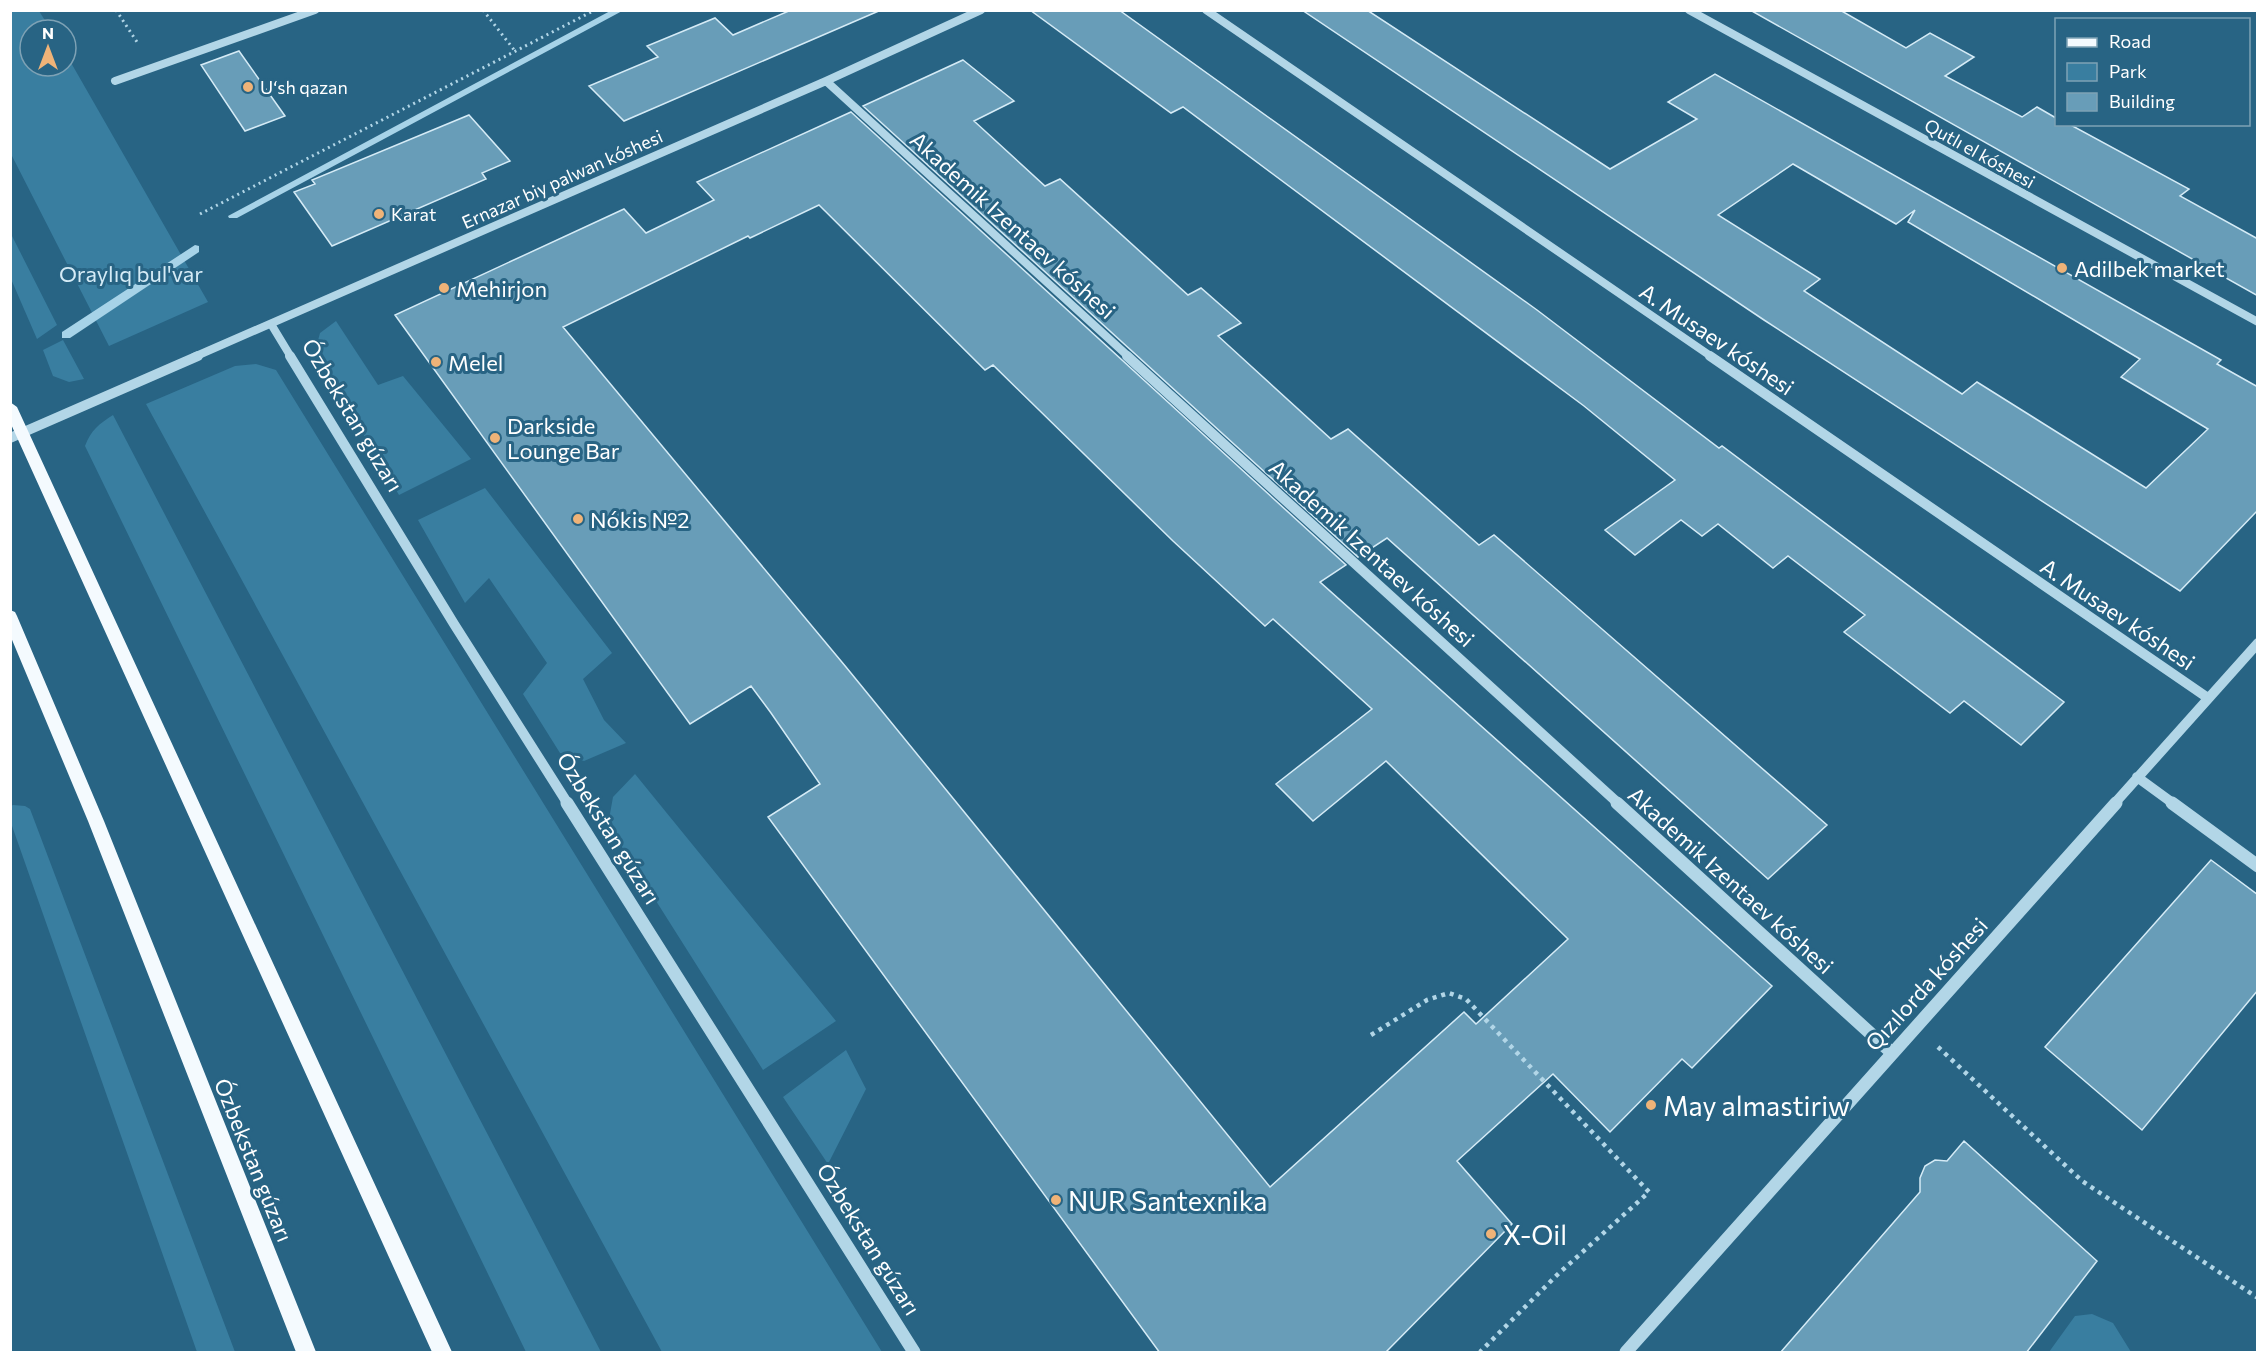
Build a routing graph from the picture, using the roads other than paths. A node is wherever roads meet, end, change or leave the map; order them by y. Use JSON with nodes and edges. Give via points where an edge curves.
{"nodes":[{"id":1,"x":315,"y":10,"type":"edge"},
{"id":2,"x":981,"y":10,"type":"edge"},
{"id":3,"x":1206,"y":10,"type":"edge"},
{"id":4,"x":1689,"y":10,"type":"edge"},
{"id":5,"x":115,"y":81,"type":"dead end"},
{"id":6,"x":826,"y":81,"type":"junction"},
{"id":7,"x":2258,"y":322,"type":"edge"},
{"id":8,"x":270,"y":324,"type":"junction"},
{"id":9,"x":10,"y":407,"type":"edge"},
{"id":10,"x":16,"y":435,"type":"edge"},
{"id":11,"x":10,"y":616,"type":"edge"},
{"id":12,"x":2258,"y":643,"type":"edge"},
{"id":13,"x":2208,"y":698,"type":"junction"},
{"id":14,"x":2137,"y":777,"type":"junction"},
{"id":15,"x":2258,"y":866,"type":"edge"},
{"id":16,"x":1892,"y":1053,"type":"junction"},
{"id":17,"x":306,"y":1353,"type":"edge"},
{"id":18,"x":442,"y":1353,"type":"edge"},
{"id":19,"x":914,"y":1353,"type":"edge"},
{"id":20,"x":1626,"y":1353,"type":"edge"}],
"edges":[{"from":1,"to":5,"type":"street"},
{"from":2,"to":6,"type":"street","name":"Ernazar biy palwan kóshesi"},
{"from":3,"to":13,"type":"street","name":"A. Musaev kóshesi"},
{"from":4,"to":7,"type":"street","name":"Qutlı el kóshesi"},
{"from":6,"to":8,"type":"street","name":"Ernazar biy palwan kóshesi"},
{"from":6,"to":16,"type":"street","name":"Akademik Izentaev kóshesi"},
{"from":8,"to":10,"type":"street","name":"Ernazar biy palwan kóshesi"},
{"from":8,"to":19,"type":"street","name":"Ózbekstan gúzarı","via":[[454,624]]},
{"from":9,"to":10,"type":"main road"},
{"from":10,"to":18,"type":"main road"},
{"from":11,"to":17,"type":"main road","name":"Ózbekstan gúzarı","via":[[96,821]]},
{"from":12,"to":13,"type":"street","name":"Qızılorda kóshesi"},
{"from":13,"to":14,"type":"street","name":"Qızılorda kóshesi"},
{"from":14,"to":15,"type":"street"},
{"from":14,"to":16,"type":"street","name":"Qızılorda kóshesi"},
{"from":16,"to":20,"type":"street","name":"Qızılorda kóshesi"}]}
